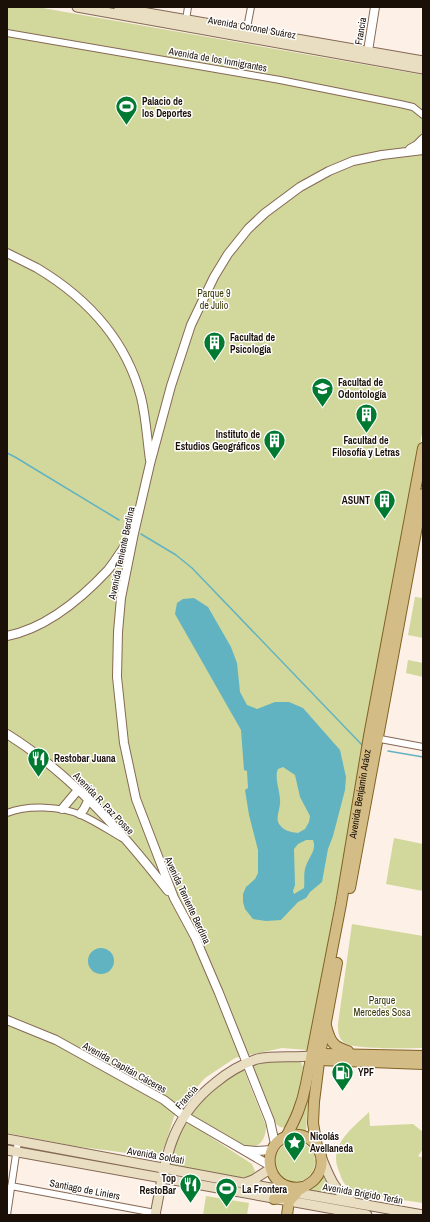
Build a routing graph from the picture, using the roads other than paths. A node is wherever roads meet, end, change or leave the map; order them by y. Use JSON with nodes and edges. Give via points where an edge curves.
{"nodes":[{"id":1,"x":77,"y":7,"type":"edge"},
{"id":2,"x":188,"y":7,"type":"edge"},
{"id":3,"x":251,"y":7,"type":"edge"},
{"id":4,"x":375,"y":7,"type":"edge"},
{"id":5,"x":113,"y":9,"type":"edge"},
{"id":6,"x":186,"y":20,"type":"junction"},
{"id":7,"x":7,"y":33,"type":"edge"},
{"id":8,"x":246,"y":33,"type":"junction"},
{"id":9,"x":367,"y":55,"type":"junction"},
{"id":10,"x":423,"y":61,"type":"edge"},
{"id":11,"x":423,"y":69,"type":"edge"},
{"id":12,"x":423,"y":115,"type":"edge"},
{"id":13,"x":423,"y":139,"type":"edge"},
{"id":14,"x":423,"y":150,"type":"edge"},
{"id":15,"x":406,"y":151,"type":"junction"},
{"id":16,"x":7,"y":253,"type":"edge"},
{"id":17,"x":423,"y":448,"type":"edge"},
{"id":18,"x":150,"y":464,"type":"junction"},
{"id":19,"x":423,"y":494,"type":"edge"},
{"id":20,"x":134,"y":533,"type":"junction"},
{"id":21,"x":7,"y":636,"type":"edge"},
{"id":22,"x":7,"y":734,"type":"edge"},
{"id":23,"x":374,"y":737,"type":"junction"},
{"id":24,"x":423,"y":747,"type":"edge"},
{"id":25,"x":78,"y":790,"type":"junction"},
{"id":26,"x":88,"y":801,"type":"junction"},
{"id":27,"x":62,"y":809,"type":"junction"},
{"id":28,"x":7,"y":813,"type":"edge"},
{"id":29,"x":80,"y":814,"type":"junction"},
{"id":30,"x":126,"y":840,"type":"junction"},
{"id":31,"x":174,"y":898,"type":"junction"},
{"id":32,"x":7,"y":1020,"type":"edge"},
{"id":33,"x":326,"y":1022,"type":"junction"},
{"id":34,"x":355,"y":1054,"type":"junction"},
{"id":35,"x":423,"y":1056,"type":"edge"},
{"id":36,"x":317,"y":1057,"type":"junction"},
{"id":37,"x":336,"y":1060,"type":"junction"},
{"id":38,"x":247,"y":1063,"type":"junction"},
{"id":39,"x":423,"y":1064,"type":"edge"},
{"id":40,"x":315,"y":1087,"type":"junction"},
{"id":41,"x":184,"y":1115,"type":"junction"},
{"id":42,"x":7,"y":1139,"type":"edge"},
{"id":43,"x":18,"y":1141,"type":"junction"},
{"id":44,"x":279,"y":1142,"type":"junction"},
{"id":45,"x":238,"y":1147,"type":"junction"},
{"id":46,"x":318,"y":1147,"type":"junction"},
{"id":47,"x":12,"y":1151,"type":"edge"},
{"id":48,"x":322,"y":1159,"type":"junction"},
{"id":49,"x":270,"y":1167,"type":"junction"},
{"id":50,"x":165,"y":1168,"type":"junction"},
{"id":51,"x":162,"y":1178,"type":"junction"},
{"id":52,"x":245,"y":1183,"type":"junction"},
{"id":53,"x":12,"y":1186,"type":"junction"},
{"id":54,"x":276,"y":1189,"type":"junction"},
{"id":55,"x":293,"y":1195,"type":"junction"},
{"id":56,"x":367,"y":1205,"type":"junction"},
{"id":57,"x":7,"y":1211,"type":"edge"},
{"id":58,"x":155,"y":1214,"type":"edge"},
{"id":59,"x":287,"y":1215,"type":"edge"},
{"id":60,"x":367,"y":1215,"type":"edge"},
{"id":61,"x":420,"y":1215,"type":"edge"}],
"edges":[{"from":1,"to":5,"type":"main road","name":"Avenida Coronel Suárez"},
{"from":2,"to":6,"type":"street"},
{"from":3,"to":8,"type":"street"},
{"from":4,"to":9,"type":"street","name":"Francia"},
{"from":5,"to":6,"type":"main road","name":"Avenida Coronel Suárez"},
{"from":5,"to":8,"type":"main road","name":"Avenida Coronel Suárez"},
{"from":6,"to":8,"type":"main road","name":"Avenida Coronel Suárez"},
{"from":7,"to":12,"type":"street","name":"Avenida de los Inmigrantes","via":[[280,80],[407,106]]},
{"from":8,"to":9,"type":"main road","name":"Avenida Coronel Suárez"},
{"from":9,"to":10,"type":"main road","name":"Avenida Coronel Suárez"},
{"from":9,"to":11,"type":"main road","name":"Avenida Coronel Suárez"},
{"from":13,"to":15,"type":"street"},
{"from":14,"to":15,"type":"street","name":"Avenida Teniente Berdina"},
{"from":15,"to":18,"type":"street","name":"Avenida Teniente Berdina","via":[[353,161],[329,171],[300,187],[248,229],[214,277],[191,325]]},
{"from":16,"to":18,"type":"street","via":[[37,268],[76,295],[115,338],[131,367],[141,398]]},
{"from":17,"to":23,"type":"main road","name":"Avenida Benjamín Aráoz"},
{"from":18,"to":20,"type":"street","name":"Avenida Teniente Berdina"},
{"from":19,"to":23,"type":"main road","name":"Avenida Benjamín Aráoz"},
{"from":20,"to":21,"type":"street","via":[[108,569],[76,601],[49,620]]},
{"from":20,"to":31,"type":"street","name":"Avenida Teniente Berdina","via":[[121,598],[118,632],[117,677],[124,743],[136,799]]},
{"from":22,"to":25,"type":"street","name":"Avenida R. Paz Posse","via":[[27,746]]},
{"from":23,"to":24,"type":"street"},
{"from":23,"to":33,"type":"main road","name":"Avenida Benjamín Aráoz"},
{"from":23,"to":36,"type":"main road","name":"Avenida Benjamín Aráoz","via":[[341,904]]},
{"from":25,"to":26,"type":"street","name":"Avenida R. Paz Posse"},
{"from":25,"to":27,"type":"street"},
{"from":26,"to":29,"type":"street"},
{"from":26,"to":30,"type":"street","name":"Avenida R. Paz Posse"},
{"from":27,"to":28,"type":"street","via":[[16,809]]},
{"from":27,"to":29,"type":"street"},
{"from":29,"to":30,"type":"street"},
{"from":30,"to":31,"type":"street","name":"Avenida R. Paz Posse"},
{"from":31,"to":38,"type":"street","name":"Avenida Teniente Berdina","via":[[213,978]]},
{"from":32,"to":41,"type":"street","name":"Avenida Capitán Cáceres","via":[[56,1040],[164,1100]]},
{"from":33,"to":34,"type":"main road","via":[[334,1044]]},
{"from":33,"to":36,"type":"main road","name":"Avenida Benjamín Aráoz"},
{"from":34,"to":35,"type":"main road"},
{"from":34,"to":36,"type":"main road"},
{"from":36,"to":37,"type":"main road"},
{"from":36,"to":38,"type":"main road","name":"Francia","via":[[280,1056]]},
{"from":36,"to":40,"type":"main road","name":"Avenida Benjamín Aráoz"},
{"from":36,"to":44,"type":"main road","name":"Avenida Benjamín Aráoz","via":[[298,1115]]},
{"from":37,"to":39,"type":"main road"},
{"from":37,"to":40,"type":"main road","via":[[325,1069]]},
{"from":38,"to":41,"type":"main road","name":"Francia","via":[[208,1088]]},
{"from":38,"to":44,"type":"street","name":"Avenida Teniente Berdina"},
{"from":40,"to":46,"type":"main road","name":"Avenida Benjamín Aráoz","via":[[313,1117]]},
{"from":41,"to":45,"type":"street","name":"Avenida Capitán Cáceres"},
{"from":41,"to":50,"type":"main road","name":"Francia","via":[[172,1141]]},
{"from":42,"to":43,"type":"main road","name":"Avenida Soldati"},
{"from":43,"to":47,"type":"street"},
{"from":43,"to":50,"type":"main road","name":"Avenida Soldati"},
{"from":44,"to":45,"type":"street","via":[[253,1151]]},
{"from":44,"to":46,"type":"main road","via":[[293,1135],[300,1135]]},
{"from":44,"to":49,"type":"main road","name":"Avenida Benjamín Aráoz","via":[[269,1157]]},
{"from":45,"to":49,"type":"street","name":"Avenida Capitán Cáceres"},
{"from":46,"to":48,"type":"main road","name":"Avenida Benjamín Aráoz"},
{"from":47,"to":51,"type":"main road"},
{"from":47,"to":53,"type":"street"},
{"from":48,"to":55,"type":"main road","via":[[315,1179]]},
{"from":48,"to":56,"type":"main road","via":[[341,1194]]},
{"from":49,"to":52,"type":"main road"},
{"from":49,"to":54,"type":"main road"},
{"from":50,"to":51,"type":"main road","name":"Francia"},
{"from":50,"to":52,"type":"main road","name":"Avenida Soldati"},
{"from":51,"to":54,"type":"main road"},
{"from":51,"to":58,"type":"main road","name":"Francia"},
{"from":52,"to":54,"type":"main road","name":"Avenida Soldati"},
{"from":53,"to":57,"type":"street"},
{"from":53,"to":58,"type":"street","name":"Santiago de Liniers"},
{"from":54,"to":55,"type":"main road"},
{"from":54,"to":55,"type":"main road"},
{"from":54,"to":55,"type":"main road","via":[[287,1186],[297,1188]]},
{"from":55,"to":56,"type":"main road","name":"Avenida Brígido Terán"},
{"from":55,"to":59,"type":"main road"},
{"from":55,"to":60,"type":"main road","name":"Avenida Brígido Terán"},
{"from":56,"to":61,"type":"main road","name":"Avenida Brígido Terán"}]}
